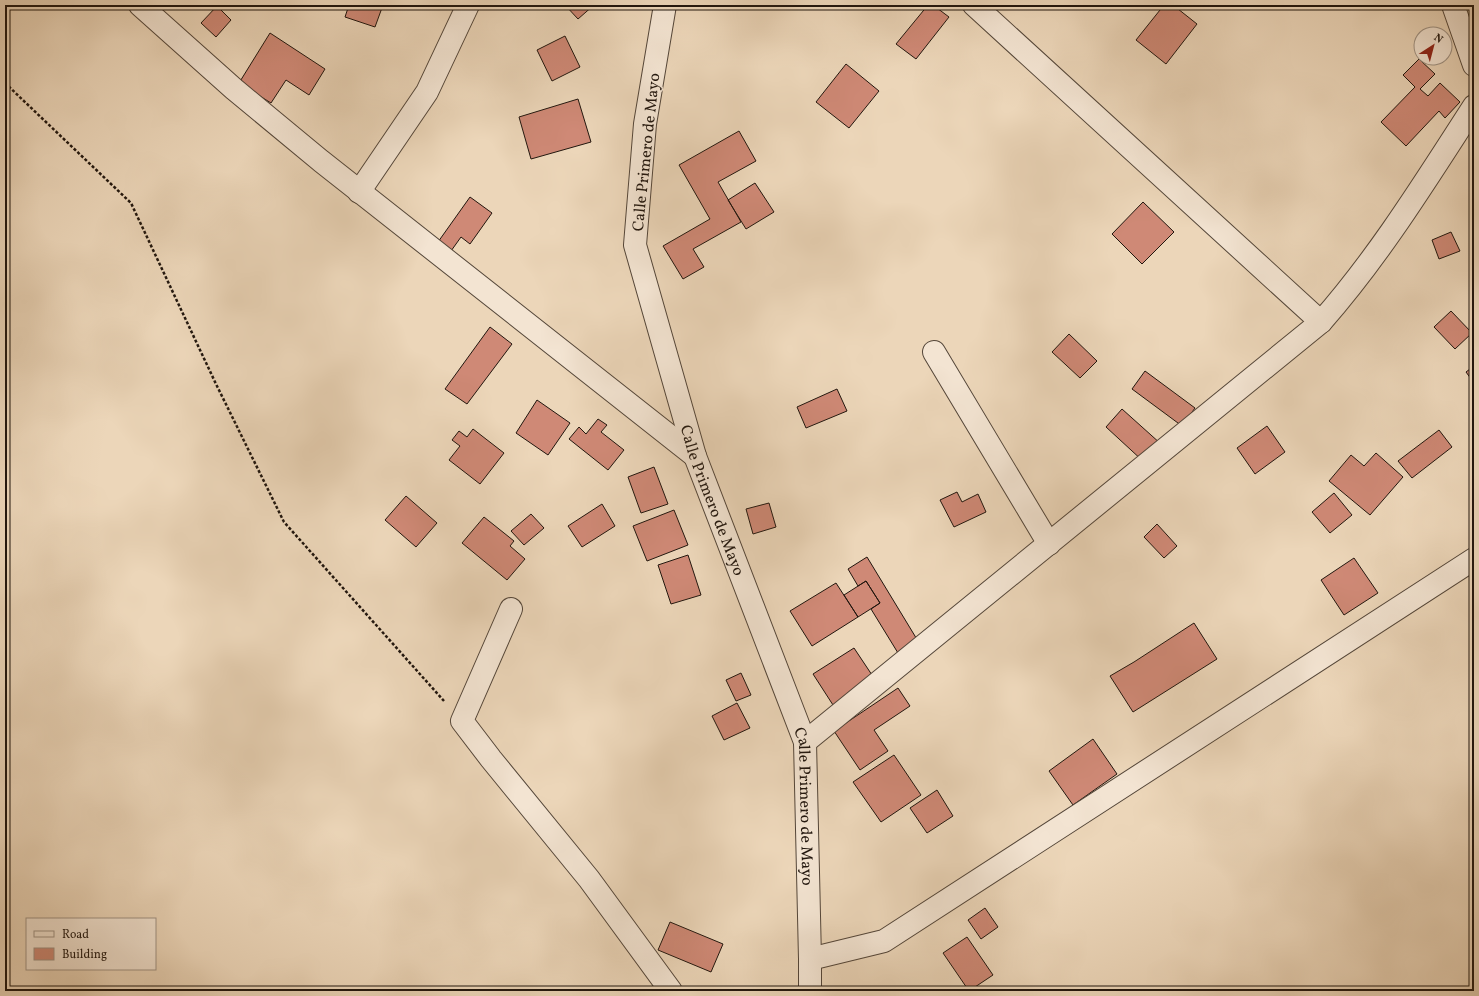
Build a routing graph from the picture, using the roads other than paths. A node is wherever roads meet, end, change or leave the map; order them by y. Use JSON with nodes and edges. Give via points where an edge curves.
{"nodes":[{"id":1,"x":140,"y":5,"type":"edge"},
{"id":2,"x":468,"y":5,"type":"edge"},
{"id":3,"x":665,"y":5,"type":"edge"},
{"id":4,"x":974,"y":5,"type":"edge"},
{"id":5,"x":1452,"y":5,"type":"edge"},
{"id":6,"x":1474,"y":65,"type":"edge"},
{"id":7,"x":1474,"y":106,"type":"edge"},
{"id":8,"x":359,"y":192,"type":"junction"},
{"id":9,"x":1321,"y":322,"type":"junction"},
{"id":10,"x":934,"y":352,"type":"dead end"},
{"id":11,"x":695,"y":456,"type":"junction"},
{"id":12,"x":1049,"y":544,"type":"junction"},
{"id":13,"x":1474,"y":558,"type":"edge"},
{"id":14,"x":511,"y":609,"type":"dead end"},
{"id":15,"x":805,"y":742,"type":"junction"},
{"id":16,"x":810,"y":959,"type":"junction"},
{"id":17,"x":671,"y":991,"type":"edge"},
{"id":18,"x":810,"y":991,"type":"edge"}],
"edges":[{"from":1,"to":8,"type":"street","via":[[234,89]]},
{"from":2,"to":8,"type":"street","via":[[427,92]]},
{"from":3,"to":11,"type":"street","name":"Calle Primero de Mayo","via":[[644,124],[635,245]]},
{"from":4,"to":9,"type":"street"},
{"from":5,"to":6,"type":"street"},
{"from":7,"to":9,"type":"street","via":[[1401,220]]},
{"from":8,"to":11,"type":"street"},
{"from":9,"to":12,"type":"street"},
{"from":10,"to":12,"type":"street"},
{"from":11,"to":15,"type":"street","name":"Calle Primero de Mayo"},
{"from":12,"to":15,"type":"street"},
{"from":13,"to":16,"type":"street","via":[[884,941]]},
{"from":14,"to":17,"type":"street","via":[[462,721],[589,879]]},
{"from":15,"to":16,"type":"street","name":"Calle Primero de Mayo"},
{"from":16,"to":18,"type":"street","name":"Calle Primero de Mayo"}]}
